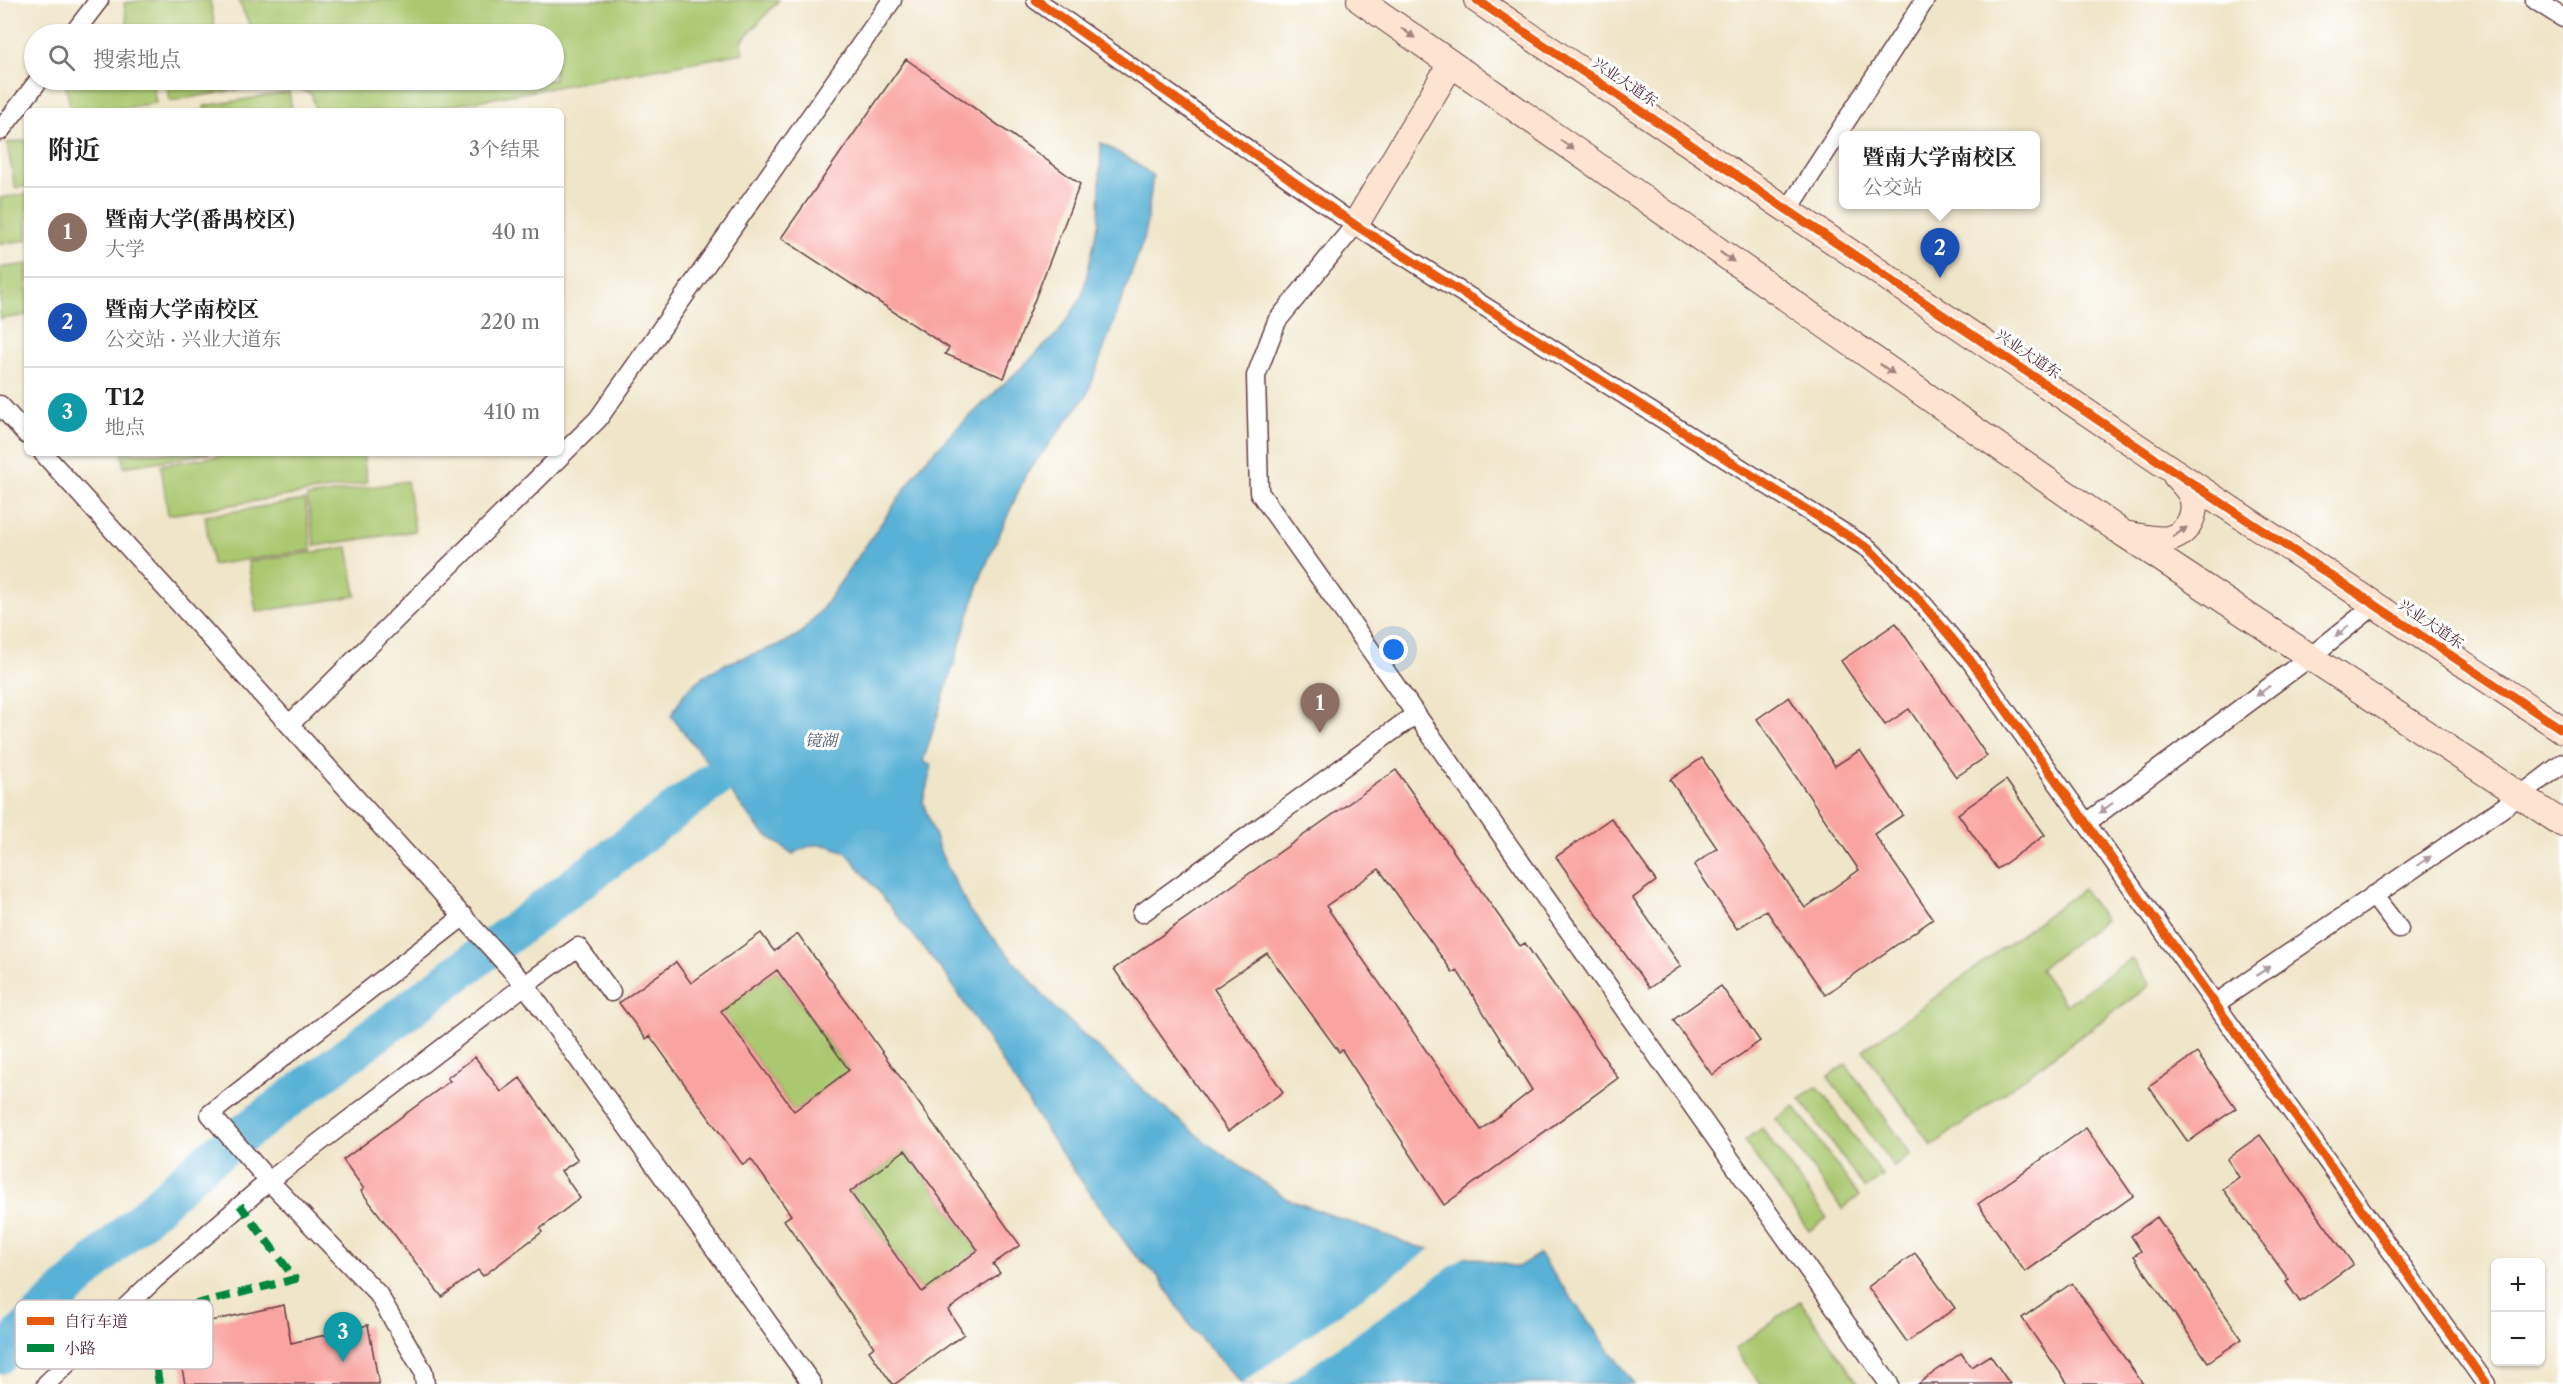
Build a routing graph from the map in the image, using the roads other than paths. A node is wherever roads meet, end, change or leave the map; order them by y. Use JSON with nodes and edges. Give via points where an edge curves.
{"nodes":[{"id":1,"x":99,"y":0,"type":"edge"},
{"id":2,"x":892,"y":0,"type":"edge"},
{"id":3,"x":1036,"y":0,"type":"edge"},
{"id":4,"x":1360,"y":0,"type":"edge"},
{"id":5,"x":1477,"y":0,"type":"edge"},
{"id":6,"x":1925,"y":0,"type":"edge"},
{"id":7,"x":2535,"y":0,"type":"edge"},
{"id":8,"x":2563,"y":18,"type":"edge"},
{"id":9,"x":81,"y":24,"type":"edge"},
{"id":10,"x":1451,"y":64,"type":"junction"},
{"id":11,"x":31,"y":90,"type":"edge"},
{"id":12,"x":0,"y":131,"type":"edge"},
{"id":13,"x":1840,"y":131,"type":"edge"},
{"id":14,"x":1839,"y":132,"type":"edge"},
{"id":15,"x":1788,"y":210,"type":"junction"},
{"id":16,"x":1355,"y":225,"type":"junction"},
{"id":17,"x":0,"y":405,"type":"edge"},
{"id":18,"x":24,"y":432,"type":"edge"},
{"id":19,"x":564,"y":453,"type":"edge"},
{"id":20,"x":46,"y":456,"type":"edge"},
{"id":21,"x":561,"y":456,"type":"edge"},
{"id":22,"x":2169,"y":468,"type":"junction"},
{"id":23,"x":2124,"y":534,"type":"junction"},
{"id":24,"x":2375,"y":605,"type":"junction"},
{"id":25,"x":2310,"y":657,"type":"junction"},
{"id":26,"x":1416,"y":714,"type":"junction"},
{"id":27,"x":290,"y":724,"type":"junction"},
{"id":28,"x":2563,"y":730,"type":"edge"},
{"id":29,"x":2563,"y":763,"type":"edge"},
{"id":30,"x":2520,"y":796,"type":"junction"},
{"id":31,"x":2086,"y":823,"type":"junction"},
{"id":32,"x":2563,"y":824,"type":"edge"},
{"id":33,"x":2373,"y":896,"type":"junction"},
{"id":34,"x":1142,"y":914,"type":"dead end"},
{"id":35,"x":464,"y":916,"type":"junction"},
{"id":36,"x":2399,"y":929,"type":"dead end"},
{"id":37,"x":525,"y":984,"type":"junction"},
{"id":38,"x":611,"y":993,"type":"dead end"},
{"id":39,"x":2215,"y":1004,"type":"junction"},
{"id":40,"x":269,"y":1181,"type":"junction"},
{"id":41,"x":133,"y":1300,"type":"edge"},
{"id":42,"x":62,"y":1369,"type":"edge"},
{"id":43,"x":46,"y":1384,"type":"edge"},
{"id":44,"x":425,"y":1384,"type":"edge"},
{"id":45,"x":812,"y":1384,"type":"edge"},
{"id":46,"x":1889,"y":1384,"type":"edge"},
{"id":47,"x":2486,"y":1384,"type":"edge"}],
"edges":[{"from":1,"to":9,"type":"street"},
{"from":2,"to":19,"type":"street","via":[[598,419]]},
{"from":3,"to":16,"type":"street"},
{"from":4,"to":10,"type":"main road","one_way":true},
{"from":5,"to":15,"type":"main road","name":"兴业大道东"},
{"from":6,"to":13,"type":"street"},
{"from":7,"to":8,"type":"street"},
{"from":10,"to":16,"type":"main road"},
{"from":10,"to":23,"type":"main road","one_way":true},
{"from":11,"to":12,"type":"street"},
{"from":14,"to":15,"type":"street"},
{"from":15,"to":22,"type":"main road","name":"兴业大道东"},
{"from":16,"to":26,"type":"street","via":[[1277,321],[1256,376],[1259,492]]},
{"from":16,"to":31,"type":"street","via":[[1869,549],[1916,596],[1970,660]]},
{"from":17,"to":18,"type":"street"},
{"from":20,"to":27,"type":"street"},
{"from":21,"to":27,"type":"street"},
{"from":23,"to":22,"type":"main road","one_way":true,"via":[[2165,540],[2190,524],[2191,495]]},
{"from":22,"to":24,"type":"main road","name":"兴业大道东"},
{"from":23,"to":25,"type":"main road"},
{"from":24,"to":25,"type":"street","one_way":true},
{"from":24,"to":28,"type":"main road","name":"兴业大道东"},
{"from":25,"to":30,"type":"main road"},
{"from":25,"to":31,"type":"street","one_way":true},
{"from":26,"to":34,"type":"street"},
{"from":26,"to":46,"type":"street"},
{"from":27,"to":35,"type":"street"},
{"from":29,"to":30,"type":"street"},
{"from":30,"to":32,"type":"main road"},
{"from":33,"to":30,"type":"street","one_way":true},
{"from":31,"to":39,"type":"street"},
{"from":33,"to":36,"type":"street"},
{"from":39,"to":33,"type":"street","one_way":true},
{"from":35,"to":37,"type":"street"},
{"from":35,"to":40,"type":"street","via":[[210,1114]]},
{"from":37,"to":38,"type":"street","via":[[578,947]]},
{"from":37,"to":40,"type":"street"},
{"from":37,"to":45,"type":"street"},
{"from":39,"to":47,"type":"street"},
{"from":40,"to":41,"type":"street"},
{"from":40,"to":44,"type":"street","via":[[378,1294],[423,1371]]},
{"from":42,"to":43,"type":"street"}]}
